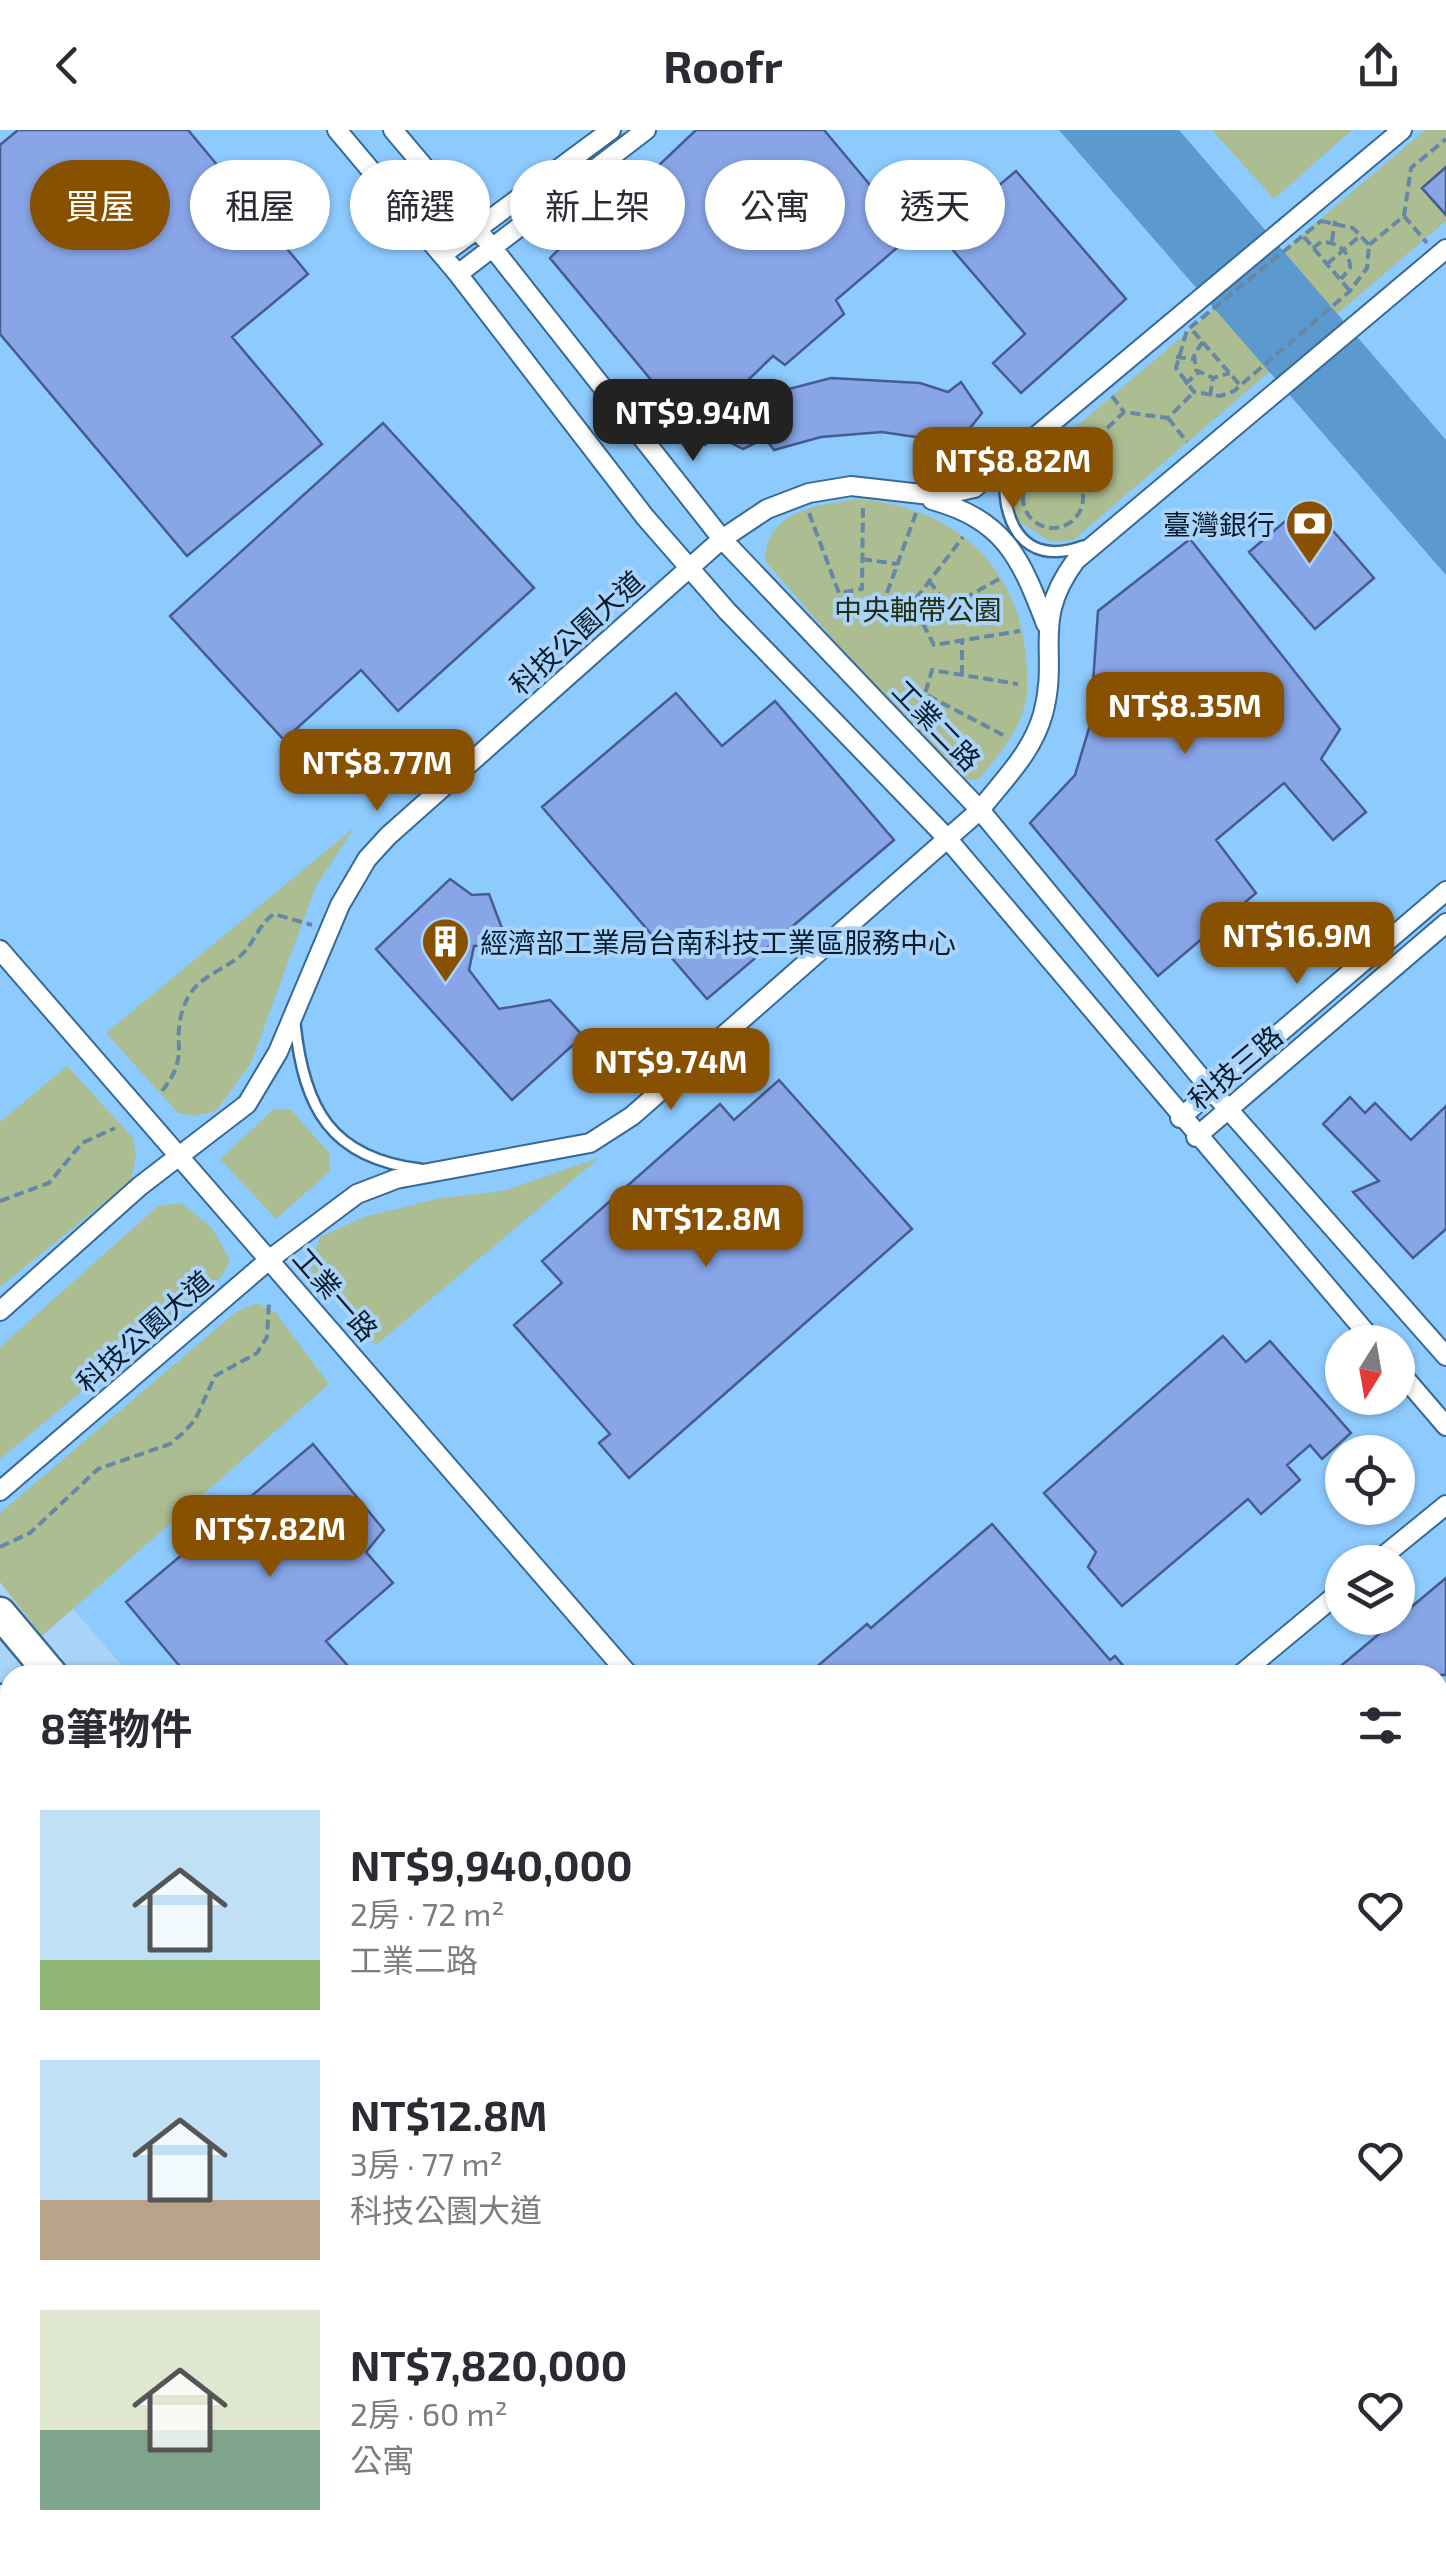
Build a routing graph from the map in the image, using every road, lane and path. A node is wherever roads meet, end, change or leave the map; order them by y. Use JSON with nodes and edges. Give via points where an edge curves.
{"nodes":[{"id":1,"x":337,"y":130,"type":"edge"},
{"id":2,"x":393,"y":130,"type":"edge"},
{"id":3,"x":610,"y":130,"type":"edge"},
{"id":4,"x":646,"y":130,"type":"edge"},
{"id":5,"x":1402,"y":130,"type":"edge"},
{"id":6,"x":1446,"y":139,"type":"edge"},
{"id":7,"x":418,"y":160,"type":"edge"},
{"id":8,"x":1404,"y":216,"type":"junction"},
{"id":9,"x":490,"y":221,"type":"edge"},
{"id":10,"x":1334,"y":221,"type":"junction"},
{"id":11,"x":1301,"y":234,"type":"junction"},
{"id":12,"x":1360,"y":236,"type":"junction"},
{"id":13,"x":1331,"y":242,"type":"junction"},
{"id":14,"x":490,"y":245,"type":"edge"},
{"id":15,"x":1369,"y":246,"type":"junction"},
{"id":16,"x":492,"y":247,"type":"junction"},
{"id":17,"x":1313,"y":248,"type":"junction"},
{"id":18,"x":449,"y":250,"type":"edge"},
{"id":19,"x":1344,"y":250,"type":"junction"},
{"id":20,"x":1442,"y":252,"type":"edge"},
{"id":21,"x":442,"y":255,"type":"junction"},
{"id":22,"x":1327,"y":264,"type":"junction"},
{"id":23,"x":458,"y":274,"type":"junction"},
{"id":24,"x":1340,"y":279,"type":"junction"},
{"id":25,"x":1350,"y":291,"type":"junction"},
{"id":26,"x":1190,"y":328,"type":"junction"},
{"id":27,"x":1203,"y":342,"type":"junction"},
{"id":28,"x":1176,"y":357,"type":"junction"},
{"id":29,"x":1194,"y":359,"type":"junction"},
{"id":30,"x":1199,"y":372,"type":"junction"},
{"id":31,"x":1230,"y":373,"type":"junction"},
{"id":32,"x":1213,"y":378,"type":"junction"},
{"id":33,"x":1186,"y":384,"type":"junction"},
{"id":34,"x":1241,"y":385,"type":"junction"},
{"id":35,"x":1194,"y":392,"type":"junction"},
{"id":36,"x":1210,"y":396,"type":"junction"},
{"id":37,"x":1168,"y":418,"type":"junction"},
{"id":38,"x":1200,"y":458,"type":"junction"},
{"id":39,"x":1006,"y":462,"type":"junction"},
{"id":40,"x":1064,"y":470,"type":"junction"},
{"id":41,"x":894,"y":488,"type":"junction"},
{"id":42,"x":863,"y":505,"type":"dead end"},
{"id":43,"x":809,"y":513,"type":"dead end"},
{"id":44,"x":916,"y":513,"type":"dead end"},
{"id":45,"x":963,"y":537,"type":"dead end"},
{"id":46,"x":1105,"y":538,"type":"junction"},
{"id":47,"x":722,"y":539,"type":"junction"},
{"id":48,"x":862,"y":559,"type":"junction"},
{"id":49,"x":897,"y":564,"type":"junction"},
{"id":50,"x":690,"y":567,"type":"junction"},
{"id":51,"x":999,"y":579,"type":"dead end"},
{"id":52,"x":929,"y":581,"type":"junction"},
{"id":53,"x":950,"y":606,"type":"junction"},
{"id":54,"x":1048,"y":629,"type":"junction"},
{"id":55,"x":1020,"y":631,"type":"dead end"},
{"id":56,"x":962,"y":640,"type":"junction"},
{"id":57,"x":962,"y":675,"type":"junction"},
{"id":58,"x":1018,"y":684,"type":"dead end"},
{"id":59,"x":1003,"y":735,"type":"dead end"},
{"id":60,"x":980,"y":810,"type":"junction"},
{"id":61,"x":946,"y":837,"type":"junction"},
{"id":62,"x":1446,"y":892,"type":"edge"},
{"id":63,"x":1446,"y":924,"type":"edge"},
{"id":64,"x":327,"y":931,"type":"junction"},
{"id":65,"x":0,"y":950,"type":"edge"},
{"id":66,"x":294,"y":1012,"type":"junction"},
{"id":67,"x":1212,"y":1091,"type":"junction"},
{"id":68,"x":162,"y":1092,"type":"dead end"},
{"id":69,"x":1228,"y":1109,"type":"junction"},
{"id":70,"x":1180,"y":1118,"type":"junction"},
{"id":71,"x":116,"y":1128,"type":"dead end"},
{"id":72,"x":1196,"y":1136,"type":"junction"},
{"id":73,"x":178,"y":1158,"type":"junction"},
{"id":74,"x":436,"y":1171,"type":"junction"},
{"id":75,"x":0,"y":1201,"type":"edge"},
{"id":76,"x":270,"y":1259,"type":"junction"},
{"id":77,"x":269,"y":1302,"type":"dead end"},
{"id":78,"x":0,"y":1311,"type":"edge"},
{"id":79,"x":1359,"y":1325,"type":"edge"},
{"id":80,"x":1446,"y":1356,"type":"edge"},
{"id":81,"x":1415,"y":1390,"type":"edge"},
{"id":82,"x":1446,"y":1426,"type":"edge"},
{"id":83,"x":0,"y":1491,"type":"edge"},
{"id":84,"x":1446,"y":1505,"type":"edge"},
{"id":85,"x":1397,"y":1545,"type":"edge"},
{"id":86,"x":0,"y":1547,"type":"edge"},
{"id":87,"x":1325,"y":1604,"type":"edge"},
{"id":88,"x":0,"y":1613,"type":"edge"},
{"id":89,"x":44,"y":1665,"type":"edge"},
{"id":90,"x":620,"y":1665,"type":"edge"},
{"id":91,"x":1252,"y":1665,"type":"edge"}],
"edges":[{"from":1,"to":21,"type":"street"},
{"from":2,"to":7,"type":"street","name":"工業二路"},
{"from":3,"to":9,"type":"street"},
{"from":4,"to":16,"type":"street"},
{"from":5,"to":39,"type":"street","name":"科技公園大道"},
{"from":6,"to":8,"type":"path","via":[[1411,168]]},
{"from":8,"to":15,"type":"path"},
{"from":8,"to":20,"type":"path"},
{"from":10,"to":11,"type":"path"},
{"from":10,"to":12,"type":"path"},
{"from":10,"to":13,"type":"path"},
{"from":11,"to":17,"type":"path"},
{"from":11,"to":26,"type":"path"},
{"from":12,"to":15,"type":"path"},
{"from":12,"to":19,"type":"path"},
{"from":13,"to":17,"type":"path"},
{"from":13,"to":19,"type":"path"},
{"from":14,"to":16,"type":"street","name":"工業二路"},
{"from":15,"to":25,"type":"path","via":[[1367,268]]},
{"from":16,"to":23,"type":"street"},
{"from":16,"to":47,"type":"street","name":"工業二路"},
{"from":17,"to":22,"type":"path"},
{"from":18,"to":21,"type":"street"},
{"from":19,"to":22,"type":"path"},
{"from":19,"to":24,"type":"path","via":[[1350,268]]},
{"from":20,"to":38,"type":"street","name":"科技公園大道"},
{"from":21,"to":23,"type":"street"},
{"from":22,"to":24,"type":"path"},
{"from":23,"to":50,"type":"street"},
{"from":24,"to":25,"type":"path"},
{"from":25,"to":34,"type":"path"},
{"from":26,"to":27,"type":"path"},
{"from":26,"to":28,"type":"path"},
{"from":27,"to":29,"type":"path"},
{"from":27,"to":31,"type":"path"},
{"from":28,"to":29,"type":"path"},
{"from":28,"to":33,"type":"path"},
{"from":29,"to":30,"type":"path"},
{"from":30,"to":32,"type":"path"},
{"from":30,"to":33,"type":"path"},
{"from":31,"to":32,"type":"path"},
{"from":31,"to":34,"type":"path"},
{"from":32,"to":36,"type":"path"},
{"from":33,"to":35,"type":"path"},
{"from":34,"to":36,"type":"path"},
{"from":35,"to":36,"type":"path"},
{"from":35,"to":37,"type":"path"},
{"from":37,"to":38,"type":"path"},
{"from":37,"to":40,"type":"path","via":[[1124,412]]},
{"from":38,"to":46,"type":"street","name":"科技公園大道"},
{"from":39,"to":41,"type":"street","name":"科技公園大道","via":[[974,488],[939,496]]},
{"from":39,"to":46,"type":"lane","name":"科技公園大道","via":[[1005,506],[1027,544],[1051,552]]},
{"from":40,"to":40,"type":"path","via":[[1080,482],[1084,502],[1075,520],[1046,528],[1030,518],[1024,490],[1044,469]]},
{"from":41,"to":47,"type":"street","name":"科技公園大道","via":[[809,493],[767,509]]},
{"from":41,"to":54,"type":"street","name":"科技公園大道","via":[[967,510],[993,526]]},
{"from":42,"to":48,"type":"path"},
{"from":43,"to":48,"type":"path","via":[[838,593],[862,589]]},
{"from":44,"to":49,"type":"path"},
{"from":45,"to":52,"type":"path"},
{"from":46,"to":54,"type":"street","name":"科技公園大道","via":[[1076,560],[1053,593]]},
{"from":47,"to":50,"type":"street","name":"科技公園大道"},
{"from":47,"to":60,"type":"street","name":"工業二路"},
{"from":48,"to":49,"type":"path"},
{"from":49,"to":52,"type":"path","via":[[887,593],[911,605]]},
{"from":50,"to":61,"type":"street"},
{"from":50,"to":64,"type":"street","name":"科技公園大道","via":[[388,836],[367,859]]},
{"from":51,"to":53,"type":"path"},
{"from":52,"to":53,"type":"path"},
{"from":53,"to":56,"type":"path","via":[[922,622],[934,645]]},
{"from":54,"to":60,"type":"street","name":"科技公園大道","via":[[1044,712],[1032,744]]},
{"from":55,"to":56,"type":"path"},
{"from":56,"to":57,"type":"path"},
{"from":57,"to":58,"type":"path"},
{"from":57,"to":59,"type":"path","via":[[932,670],[925,694]]},
{"from":60,"to":61,"type":"street","name":"科技公園大道"},
{"from":60,"to":67,"type":"street","name":"工業二路"},
{"from":61,"to":70,"type":"street"},
{"from":61,"to":74,"type":"street","name":"科技公園大道","via":[[632,1116],[590,1143]]},
{"from":62,"to":67,"type":"street","name":"科技三路"},
{"from":63,"to":69,"type":"street","name":"科技三路"},
{"from":64,"to":66,"type":"street","name":"科技公園大道"},
{"from":64,"to":68,"type":"path","via":[[274,914],[240,957],[205,975],[184,1004],[180,1064]]},
{"from":65,"to":73,"type":"street","name":"工業一路"},
{"from":66,"to":73,"type":"street","name":"科技公園大道","via":[[247,1104]]},
{"from":66,"to":74,"type":"lane","name":"科技公園大道","via":[[299,1062],[336,1138],[375,1161]]},
{"from":67,"to":69,"type":"street","name":"工業二路"},
{"from":67,"to":70,"type":"street","name":"科技三路"},
{"from":69,"to":72,"type":"street","name":"科技三路"},
{"from":69,"to":80,"type":"street","name":"工業二路"},
{"from":70,"to":72,"type":"street"},
{"from":71,"to":75,"type":"path","via":[[82,1143],[49,1183]]},
{"from":72,"to":79,"type":"street"},
{"from":73,"to":76,"type":"street","name":"工業一路"},
{"from":73,"to":78,"type":"street","name":"科技公園大道"},
{"from":74,"to":76,"type":"street","name":"科技公園大道","via":[[357,1194]]},
{"from":76,"to":83,"type":"street","name":"科技公園大道"},
{"from":76,"to":90,"type":"street","name":"工業一路"},
{"from":77,"to":86,"type":"path","via":[[267,1337],[258,1353],[215,1376],[196,1420],[170,1444],[98,1468],[30,1533]]},
{"from":81,"to":82,"type":"street"},
{"from":84,"to":85,"type":"street"},
{"from":87,"to":91,"type":"street"},
{"from":88,"to":89,"type":"main road"}]}
